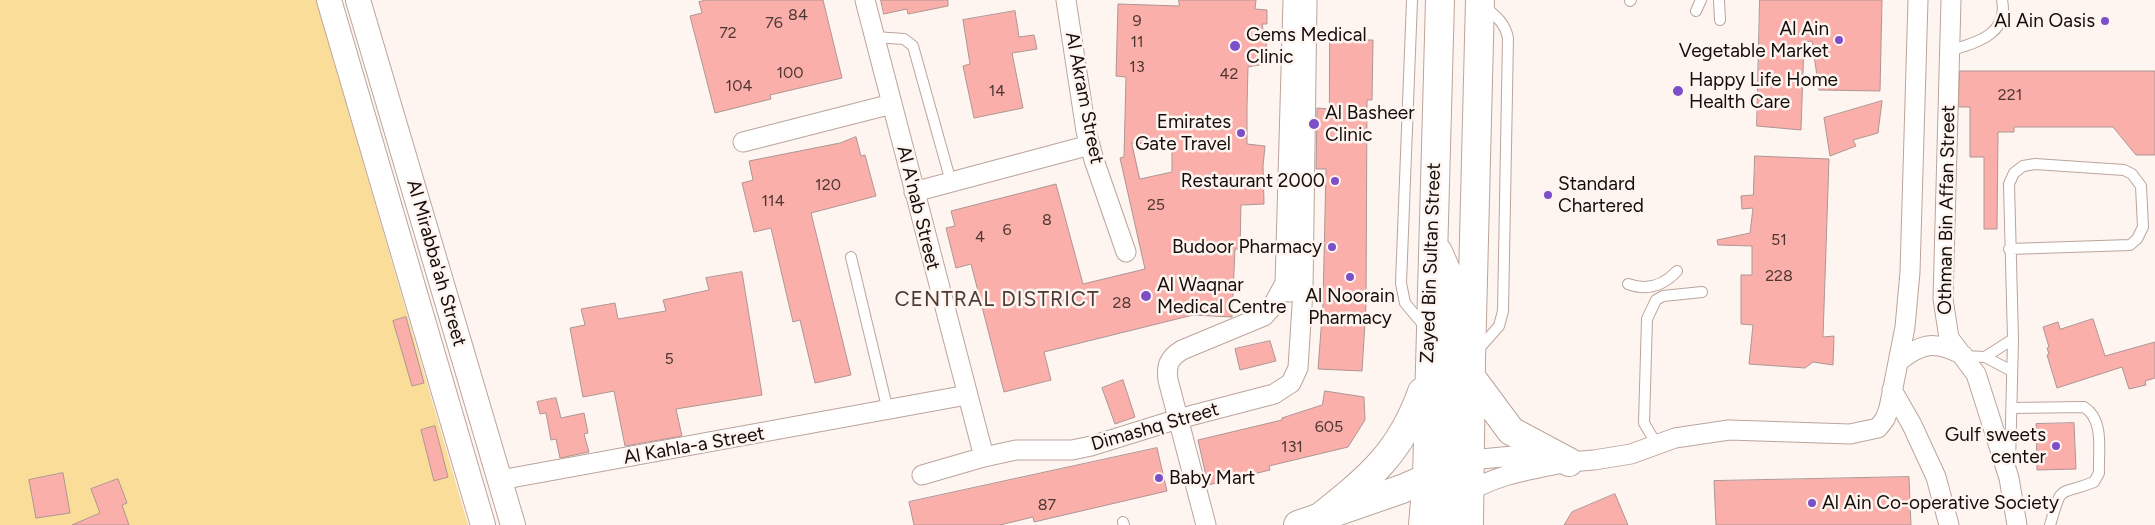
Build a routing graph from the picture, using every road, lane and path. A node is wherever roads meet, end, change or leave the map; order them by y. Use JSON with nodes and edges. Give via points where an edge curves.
{"nodes":[{"id":1,"x":329,"y":0,"type":"edge"},
{"id":2,"x":358,"y":0,"type":"edge"},
{"id":3,"x":865,"y":0,"type":"edge"},
{"id":4,"x":1066,"y":0,"type":"edge"},
{"id":5,"x":1293,"y":0,"type":"edge"},
{"id":6,"x":1307,"y":0,"type":"edge"},
{"id":7,"x":1412,"y":0,"type":"edge"},
{"id":8,"x":1440,"y":0,"type":"edge"},
{"id":9,"x":1701,"y":0,"type":"edge"},
{"id":10,"x":1719,"y":0,"type":"edge"},
{"id":11,"x":1918,"y":0,"type":"edge"},
{"id":12,"x":1951,"y":0,"type":"edge"},
{"id":13,"x":2002,"y":0,"type":"edge"},
{"id":14,"x":1480,"y":1,"type":"edge"},
{"id":15,"x":1696,"y":11,"type":"dead end"},
{"id":16,"x":1720,"y":20,"type":"dead end"},
{"id":17,"x":875,"y":37,"type":"junction"},
{"id":18,"x":1949,"y":52,"type":"junction"},
{"id":19,"x":892,"y":104,"type":"junction"},
{"id":20,"x":743,"y":142,"type":"dead end"},
{"id":21,"x":1090,"y":145,"type":"junction"},
{"id":22,"x":951,"y":182,"type":"junction"},
{"id":23,"x":914,"y":192,"type":"junction"},
{"id":24,"x":1432,"y":237,"type":"junction"},
{"id":25,"x":2009,"y":249,"type":"junction"},
{"id":26,"x":1126,"y":252,"type":"dead end"},
{"id":27,"x":851,"y":257,"type":"dead end"},
{"id":28,"x":1677,"y":271,"type":"dead end"},
{"id":29,"x":1285,"y":283,"type":"junction"},
{"id":30,"x":1628,"y":284,"type":"dead end"},
{"id":31,"x":1303,"y":290,"type":"junction"},
{"id":32,"x":1702,"y":292,"type":"dead end"},
{"id":33,"x":1429,"y":331,"type":"junction"},
{"id":34,"x":2013,"y":339,"type":"junction"},
{"id":35,"x":1964,"y":356,"type":"junction"},
{"id":36,"x":1985,"y":357,"type":"junction"},
{"id":37,"x":1899,"y":361,"type":"junction"},
{"id":38,"x":1471,"y":368,"type":"junction"},
{"id":39,"x":2012,"y":371,"type":"junction"},
{"id":40,"x":1428,"y":376,"type":"junction"},
{"id":41,"x":1892,"y":390,"type":"junction"},
{"id":42,"x":967,"y":395,"type":"junction"},
{"id":43,"x":2012,"y":408,"type":"junction"},
{"id":44,"x":888,"y":411,"type":"junction"},
{"id":45,"x":1178,"y":419,"type":"junction"},
{"id":46,"x":1657,"y":445,"type":"junction"},
{"id":47,"x":984,"y":457,"type":"junction"},
{"id":48,"x":1569,"y":462,"type":"junction"},
{"id":49,"x":922,"y":475,"type":"dead end"},
{"id":50,"x":2009,"y":478,"type":"junction"},
{"id":51,"x":500,"y":480,"type":"junction"},
{"id":52,"x":1446,"y":506,"type":"edge"},
{"id":53,"x":1308,"y":521,"type":"edge"},
{"id":54,"x":483,"y":525,"type":"edge"},
{"id":55,"x":513,"y":525,"type":"edge"},
{"id":56,"x":1206,"y":525,"type":"edge"},
{"id":57,"x":1950,"y":525,"type":"edge"},
{"id":58,"x":2018,"y":525,"type":"edge"},
{"id":59,"x":2050,"y":525,"type":"edge"}],
"edges":[{"from":1,"to":54,"type":"street","name":"Al Mirabba'ah Street"},
{"from":2,"to":51,"type":"street","name":"Al Mirabba'ah Street"},
{"from":3,"to":17,"type":"street","name":"Al A'nab Street"},
{"from":4,"to":21,"type":"street","name":"Al Akram Street"},
{"from":5,"to":29,"type":"street"},
{"from":6,"to":31,"type":"street","name":"Dimashq Street"},
{"from":7,"to":33,"type":"lane","via":[[1401,283],[1405,303]]},
{"from":8,"to":24,"type":"main road","name":"Zayed Bin Sultan Street"},
{"from":9,"to":15,"type":"lane"},
{"from":10,"to":16,"type":"lane"},
{"from":11,"to":37,"type":"street","name":"Othman Bin Affan Street","via":[[1910,272]]},
{"from":12,"to":18,"type":"street","name":"Othman Bin Affan Street"},
{"from":13,"to":18,"type":"lane","via":[[2004,8],[1995,32]]},
{"from":14,"to":38,"type":"main road"},
{"from":17,"to":19,"type":"street","name":"Al A'nab Street"},
{"from":17,"to":22,"type":"lane","via":[[904,39],[913,46]]},
{"from":18,"to":35,"type":"street","name":"Othman Bin Affan Street","via":[[1943,300],[1950,338]]},
{"from":19,"to":20,"type":"street"},
{"from":19,"to":23,"type":"street","name":"Al A'nab Street"},
{"from":21,"to":22,"type":"street"},
{"from":21,"to":26,"type":"street","name":"Al Akram Street"},
{"from":22,"to":23,"type":"street"},
{"from":23,"to":42,"type":"street","name":"Al A'nab Street"},
{"from":24,"to":33,"type":"main road","name":"Zayed Bin Sultan Street"},
{"from":24,"to":52,"type":"main road","via":[[1446,270],[1452,296]]},
{"from":25,"to":25,"type":"lane","via":[[2130,245],[2143,228],[2141,186],[2132,174],[2124,170],[2023,166],[2014,173],[2009,184]]},
{"from":25,"to":34,"type":"lane"},
{"from":27,"to":44,"type":"lane"},
{"from":28,"to":30,"type":"lane","via":[[1667,281],[1655,286],[1641,288]]},
{"from":29,"to":31,"type":"street","via":[[1291,293]]},
{"from":29,"to":45,"type":"street","via":[[1264,316],[1182,350],[1169,361],[1168,380]]},
{"from":31,"to":45,"type":"street","name":"Dimashq Street","via":[[1297,374],[1291,383],[1274,394]]},
{"from":32,"to":46,"type":"lane","via":[[1663,296],[1656,300],[1647,319],[1644,423]]},
{"from":33,"to":40,"type":"main road","name":"Zayed Bin Sultan Street"},
{"from":34,"to":36,"type":"lane"},
{"from":34,"to":39,"type":"lane"},
{"from":35,"to":36,"type":"lane"},
{"from":35,"to":37,"type":"street","via":[[1947,346],[1929,345],[1912,350]]},
{"from":35,"to":50,"type":"street","name":"Othman Bin Affan Street","via":[[1976,374]]},
{"from":36,"to":39,"type":"lane"},
{"from":37,"to":41,"type":"street","name":"Othman Bin Affan Street"},
{"from":38,"to":48,"type":"main road","via":[[1510,431]]},
{"from":38,"to":52,"type":"main road"},
{"from":39,"to":43,"type":"lane"},
{"from":40,"to":52,"type":"main road","name":"Zayed Bin Sultan Street"},
{"from":40,"to":53,"type":"main road","via":[[1418,405],[1395,449],[1364,482]]},
{"from":41,"to":46,"type":"street","name":"Othman Bin Affan Street","via":[[1885,419],[1871,431],[1850,434],[1729,430],[1675,438]]},
{"from":41,"to":57,"type":"street","via":[[1912,424],[1936,477]]},
{"from":42,"to":44,"type":"street","name":"Al Kahla-a Street"},
{"from":42,"to":47,"type":"street","name":"Al A'nab Street"},
{"from":43,"to":50,"type":"lane"},
{"from":43,"to":59,"type":"lane","via":[[2084,408],[2097,420],[2097,479],[2060,494]]},
{"from":44,"to":51,"type":"street","name":"Al Kahla-a Street"},
{"from":45,"to":47,"type":"street","name":"Dimashq Street","via":[[1072,450],[1016,450]]},
{"from":45,"to":56,"type":"street"},
{"from":46,"to":48,"type":"street","name":"Othman Bin Affan Street","via":[[1615,457]]},
{"from":47,"to":49,"type":"street","name":"Dimashq Street"},
{"from":48,"to":52,"type":"street","via":[[1521,472]]},
{"from":48,"to":52,"type":"street","via":[[1523,456]]},
{"from":50,"to":58,"type":"street","name":"Othman Bin Affan Street"},
{"from":51,"to":55,"type":"street","name":"Al Mirabba'ah Street"},
{"from":52,"to":53,"type":"main road","via":[[1402,489]]}]}
